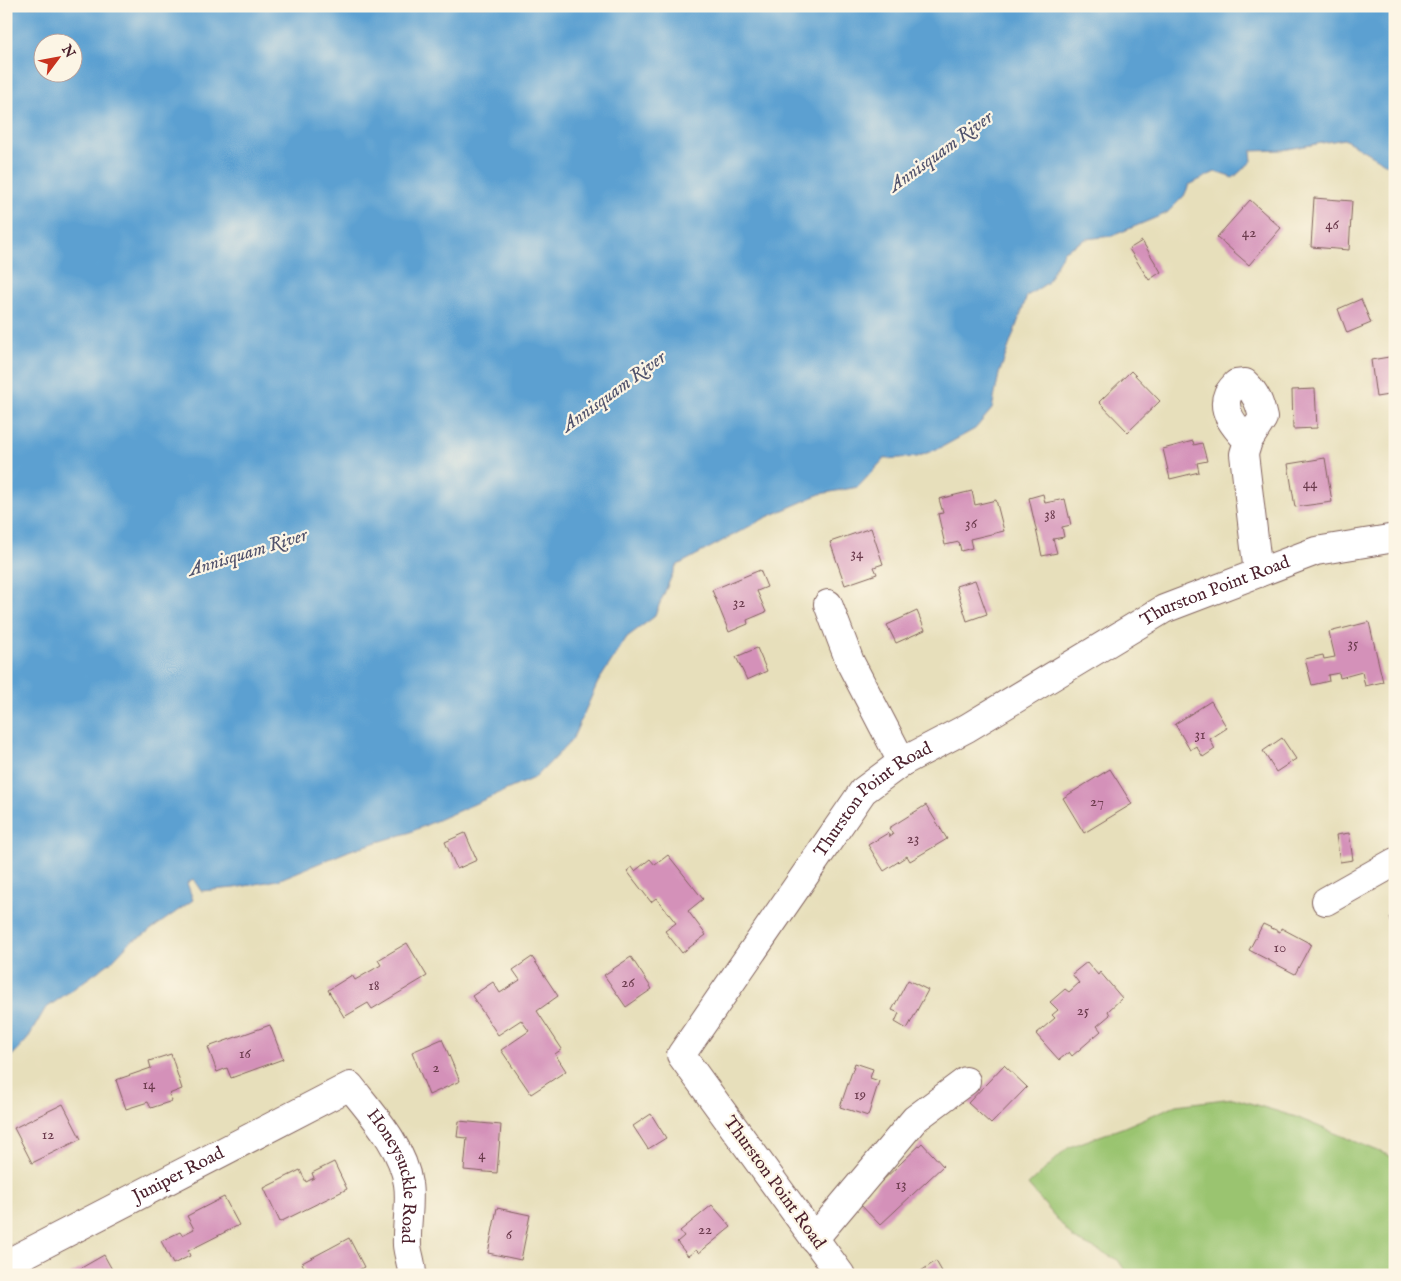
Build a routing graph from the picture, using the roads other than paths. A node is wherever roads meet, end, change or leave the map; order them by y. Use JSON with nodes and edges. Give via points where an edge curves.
{"nodes":[{"id":1,"x":1248,"y":440,"type":"dead end"},
{"id":2,"x":1395,"y":538,"type":"edge"},
{"id":3,"x":1258,"y":572,"type":"junction"},
{"id":4,"x":828,"y":604,"type":"dead end"},
{"id":5,"x":902,"y":762,"type":"junction"},
{"id":6,"x":1395,"y":862,"type":"edge"},
{"id":7,"x":1326,"y":901,"type":"dead end"},
{"id":8,"x":966,"y":1081,"type":"dead end"},
{"id":9,"x":350,"y":1086,"type":"joint"},
{"id":10,"x":814,"y":1239,"type":"junction"},
{"id":11,"x":6,"y":1264,"type":"edge"},
{"id":12,"x":412,"y":1275,"type":"edge"},
{"id":13,"x":841,"y":1275,"type":"edge"}],
"edges":[{"from":1,"to":3,"type":"street","via":[[1244,454]]},
{"from":2,"to":3,"type":"street","name":"Thurston Point Road","via":[[1316,551]]},
{"from":3,"to":5,"type":"street","name":"Thurston Point Road","via":[[1164,608],[967,728]]},
{"from":4,"to":5,"type":"street","via":[[850,662]]},
{"from":5,"to":10,"type":"street","name":"Thurston Point Road","via":[[863,791],[681,1055]]},
{"from":6,"to":7,"type":"street"},
{"from":8,"to":10,"type":"street","via":[[915,1119]]},
{"from":9,"to":11,"type":"street","name":"Juniper Road"},
{"from":9,"to":12,"type":"street","name":"Honeysuckle Road","via":[[391,1140],[404,1166],[408,1184],[407,1246]]},
{"from":10,"to":13,"type":"street","name":"Thurston Point Road"}]}
